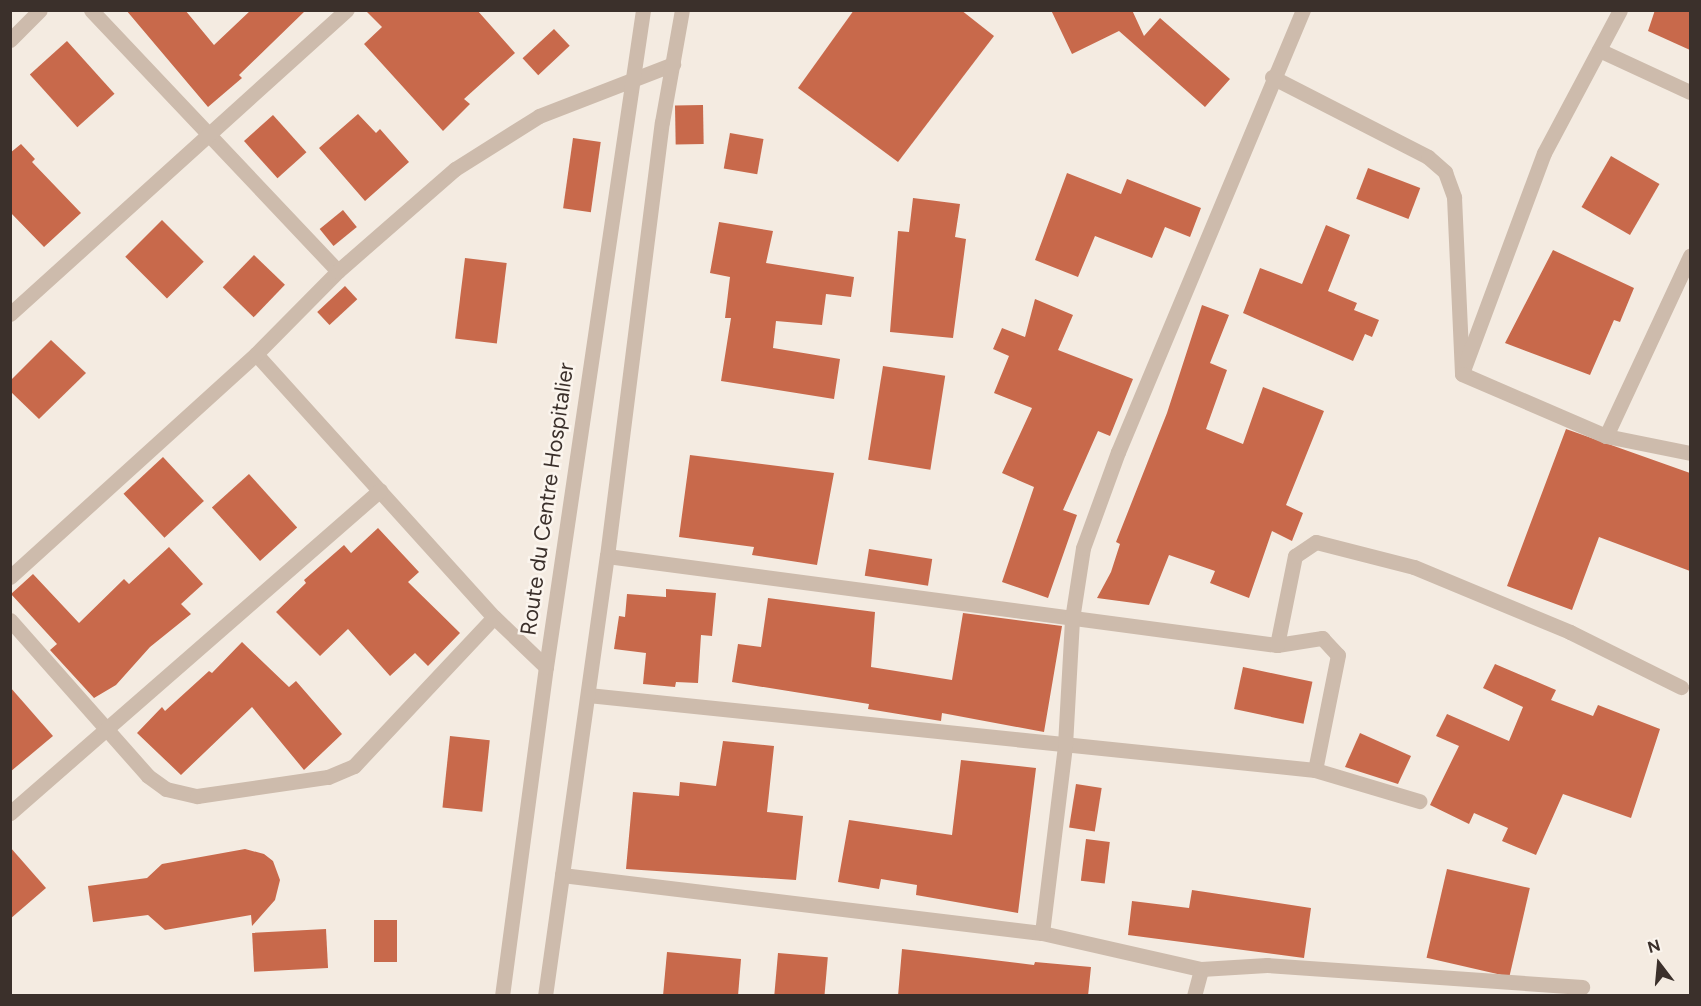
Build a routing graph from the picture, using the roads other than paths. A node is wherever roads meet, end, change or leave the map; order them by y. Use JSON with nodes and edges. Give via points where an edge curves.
{"nodes":[{"id":1,"x":40,"y":10,"type":"edge"},
{"id":2,"x":91,"y":10,"type":"edge"},
{"id":3,"x":347,"y":10,"type":"edge"},
{"id":4,"x":643,"y":10,"type":"edge"},
{"id":5,"x":682,"y":10,"type":"edge"},
{"id":6,"x":1304,"y":10,"type":"edge"},
{"id":7,"x":1620,"y":10,"type":"edge"},
{"id":8,"x":10,"y":40,"type":"edge"},
{"id":9,"x":1599,"y":51,"type":"junction"},
{"id":10,"x":673,"y":64,"type":"junction"},
{"id":11,"x":1272,"y":77,"type":"junction"},
{"id":12,"x":631,"y":78,"type":"junction"},
{"id":13,"x":1690,"y":92,"type":"edge"},
{"id":14,"x":211,"y":136,"type":"junction"},
{"id":15,"x":1690,"y":256,"type":"edge"},
{"id":16,"x":338,"y":271,"type":"junction"},
{"id":17,"x":10,"y":314,"type":"edge"},
{"id":18,"x":256,"y":354,"type":"junction"},
{"id":19,"x":1462,"y":374,"type":"junction"},
{"id":20,"x":1605,"y":436,"type":"junction"},
{"id":21,"x":1690,"y":453,"type":"edge"},
{"id":22,"x":380,"y":490,"type":"junction"},
{"id":23,"x":607,"y":556,"type":"junction"},
{"id":24,"x":10,"y":578,"type":"edge"},
{"id":25,"x":494,"y":617,"type":"junction"},
{"id":26,"x":1072,"y":619,"type":"junction"},
{"id":27,"x":10,"y":620,"type":"edge"},
{"id":28,"x":1277,"y":645,"type":"junction"},
{"id":29,"x":546,"y":668,"type":"junction"},
{"id":30,"x":1681,"y":687,"type":"dead end"},
{"id":31,"x":588,"y":695,"type":"junction"},
{"id":32,"x":109,"y":728,"type":"junction"},
{"id":33,"x":1065,"y":745,"type":"junction"},
{"id":34,"x":1315,"y":770,"type":"junction"},
{"id":35,"x":1419,"y":801,"type":"dead end"},
{"id":36,"x":10,"y":813,"type":"edge"},
{"id":37,"x":562,"y":875,"type":"junction"},
{"id":38,"x":1042,"y":933,"type":"junction"},
{"id":39,"x":1201,"y":969,"type":"junction"},
{"id":40,"x":1582,"y":987,"type":"dead end"},
{"id":41,"x":1195,"y":995,"type":"edge"},
{"id":42,"x":502,"y":996,"type":"edge"},
{"id":43,"x":544,"y":996,"type":"edge"}],
"edges":[{"from":1,"to":8,"type":"street"},
{"from":2,"to":14,"type":"street"},
{"from":3,"to":14,"type":"street"},
{"from":4,"to":12,"type":"street","name":"Route du Centre Hospitalier"},
{"from":5,"to":10,"type":"street"},
{"from":6,"to":11,"type":"street"},
{"from":7,"to":9,"type":"street"},
{"from":9,"to":13,"type":"street"},
{"from":9,"to":19,"type":"street","via":[[1544,153]]},
{"from":10,"to":12,"type":"street"},
{"from":10,"to":23,"type":"street"},
{"from":11,"to":19,"type":"street","via":[[1428,157],[1445,172],[1454,197]]},
{"from":11,"to":26,"type":"street","via":[[1114,463],[1083,548]]},
{"from":12,"to":16,"type":"street","via":[[540,116],[455,169]]},
{"from":12,"to":29,"type":"street","name":"Route du Centre Hospitalier"},
{"from":14,"to":16,"type":"street"},
{"from":14,"to":17,"type":"street"},
{"from":15,"to":20,"type":"street"},
{"from":16,"to":18,"type":"street"},
{"from":18,"to":22,"type":"street"},
{"from":18,"to":24,"type":"street"},
{"from":19,"to":20,"type":"street"},
{"from":20,"to":21,"type":"street"},
{"from":22,"to":25,"type":"street"},
{"from":22,"to":32,"type":"street"},
{"from":23,"to":26,"type":"street"},
{"from":23,"to":31,"type":"street"},
{"from":25,"to":29,"type":"street"},
{"from":25,"to":32,"type":"street","via":[[374,748],[354,766],[328,777],[197,796],[166,789],[148,776]]},
{"from":26,"to":28,"type":"street"},
{"from":26,"to":33,"type":"street"},
{"from":27,"to":32,"type":"street"},
{"from":28,"to":30,"type":"street","via":[[1295,556],[1316,542],[1414,567],[1570,632]]},
{"from":28,"to":34,"type":"street","via":[[1322,638],[1338,654]]},
{"from":29,"to":42,"type":"street","name":"Route du Centre Hospitalier"},
{"from":31,"to":33,"type":"street"},
{"from":31,"to":37,"type":"street"},
{"from":32,"to":36,"type":"street"},
{"from":33,"to":34,"type":"street"},
{"from":33,"to":38,"type":"street"},
{"from":34,"to":35,"type":"street"},
{"from":37,"to":38,"type":"street"},
{"from":37,"to":43,"type":"street"},
{"from":38,"to":39,"type":"street"},
{"from":39,"to":40,"type":"street","via":[[1267,965]]},
{"from":39,"to":41,"type":"street"}]}
